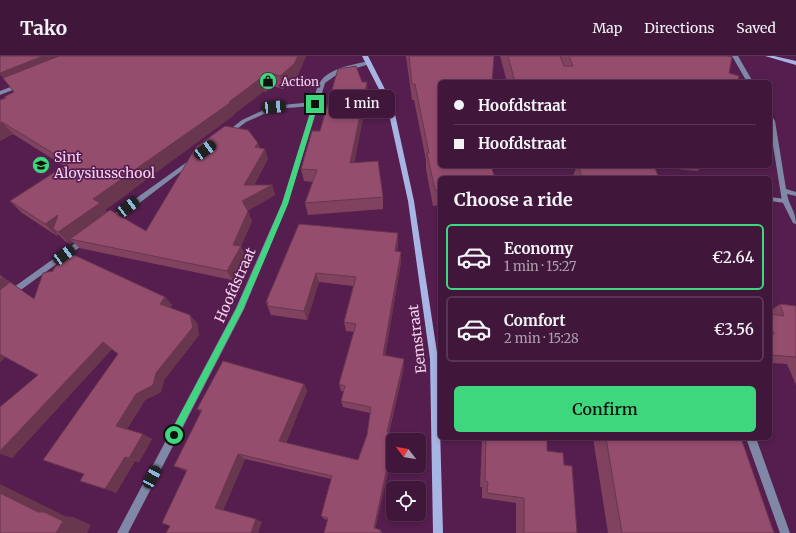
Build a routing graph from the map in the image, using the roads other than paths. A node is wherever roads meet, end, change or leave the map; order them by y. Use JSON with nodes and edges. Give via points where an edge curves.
{"nodes":[{"id":1,"x":735,"y":56,"type":"edge"},
{"id":2,"x":768,"y":56,"type":"edge"},
{"id":3,"x":367,"y":60,"type":"edge"},
{"id":4,"x":796,"y":64,"type":"edge"},
{"id":5,"x":749,"y":80,"type":"edge"},
{"id":6,"x":28,"y":82,"type":"edge"},
{"id":7,"x":0,"y":93,"type":"edge"},
{"id":8,"x":315,"y":104,"type":"junction"},
{"id":9,"x":772,"y":121,"type":"edge"},
{"id":10,"x":218,"y":140,"type":"edge"},
{"id":11,"x":199,"y":155,"type":"edge"},
{"id":12,"x":784,"y":191,"type":"junction"},
{"id":13,"x":796,"y":194,"type":"edge"},
{"id":14,"x":772,"y":199,"type":"edge"},
{"id":15,"x":785,"y":201,"type":"junction"},
{"id":16,"x":796,"y":221,"type":"edge"},
{"id":17,"x":103,"y":226,"type":"edge"},
{"id":18,"x":90,"y":236,"type":"edge"},
{"id":19,"x":0,"y":302,"type":"edge"},
{"id":20,"x":752,"y":440,"type":"edge"},
{"id":21,"x":122,"y":533,"type":"edge"},
{"id":22,"x":438,"y":533,"type":"edge"},
{"id":23,"x":785,"y":533,"type":"edge"}],
"edges":[{"from":1,"to":5,"type":"street"},
{"from":2,"to":4,"type":"main road"},
{"from":3,"to":8,"type":"street","name":"Hoofdstraat","via":[[327,77],[322,83]]},
{"from":3,"to":22,"type":"main road","name":"Eemstraat","via":[[390,105],[412,209],[434,359]]},
{"from":6,"to":7,"type":"street"},
{"from":8,"to":10,"type":"street","via":[[274,107],[244,121]]},
{"from":8,"to":21,"type":"street","name":"Hoofdstraat","via":[[285,204],[240,309]]},
{"from":9,"to":12,"type":"street"},
{"from":11,"to":17,"type":"street"},
{"from":12,"to":13,"type":"street"},
{"from":12,"to":15,"type":"street"},
{"from":14,"to":15,"type":"street"},
{"from":15,"to":16,"type":"street"},
{"from":18,"to":19,"type":"street"},
{"from":20,"to":23,"type":"street"}]}
